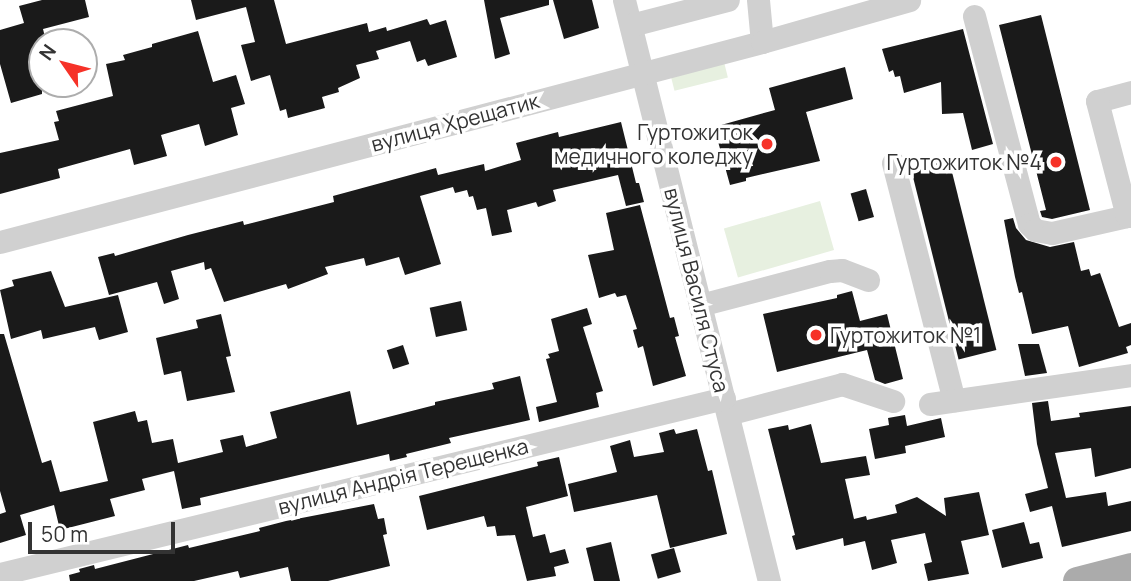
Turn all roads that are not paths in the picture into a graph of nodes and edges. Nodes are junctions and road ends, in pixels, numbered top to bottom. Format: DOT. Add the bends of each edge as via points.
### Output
graph roads {
  1 [pos="624,0"];
  2 [pos="728,0"];
  3 [pos="758,0"];
  4 [pos="909,0"];
  5 [pos="974,16"];
  6 [pos="631,25"];
  7 [pos="762,42"];
  8 [pos="642,72"];
  9 [pos="1131,92"];
  10 [pos="893,163"];
  11 [pos="1129,216"];
  12 [pos="0,242"];
  13 [pos="868,280"];
  14 [pos="700,305"];
  15 [pos="1131,375"];
  16 [pos="954,400"];
  17 [pos="893,401"];
  18 [pos="930,404"];
  19 [pos="726,406"];
  20 [pos="1131,568"];
  21 [pos="0,574"];
  22 [pos="769,581"];
  23 [pos="1077,581"];
  1 -- 6 [label="street, вулиця Василя Стуса"];
  2 -- 6 [label="street"];
  3 -- 7 [label="street"];
  4 -- 7 [label="street, вулиця Хрещатик"];
  5 -- 11 [label="street" via="1029,224 1052,233"];
  6 -- 8 [label="street, вулиця Василя Стуса"];
  7 -- 8 [label="street, вулиця Хрещатик"];
  8 -- 12 [label="street, вулиця Хрещатик"];
  8 -- 14 [label="street, вулиця Василя Стуса"];
  9 -- 11 [label="street" via="1097,101"];
  10 -- 16 [label="street"];
  13 -- 14 [label="street" via="842,270 830,271"];
  14 -- 19 [label="street, вулиця Василя Стуса"];
  15 -- 16 [label="street"];
  16 -- 18 [label="street"];
  17 -- 19 [label="street, вулиця Андрія Терещенка" via="842,384"];
  19 -- 21 [label="street, вулиця Андрія Терещенка"];
  19 -- 22 [label="street, вулиця Василя Стуса"];
  20 -- 23 [label="main road"];
}
